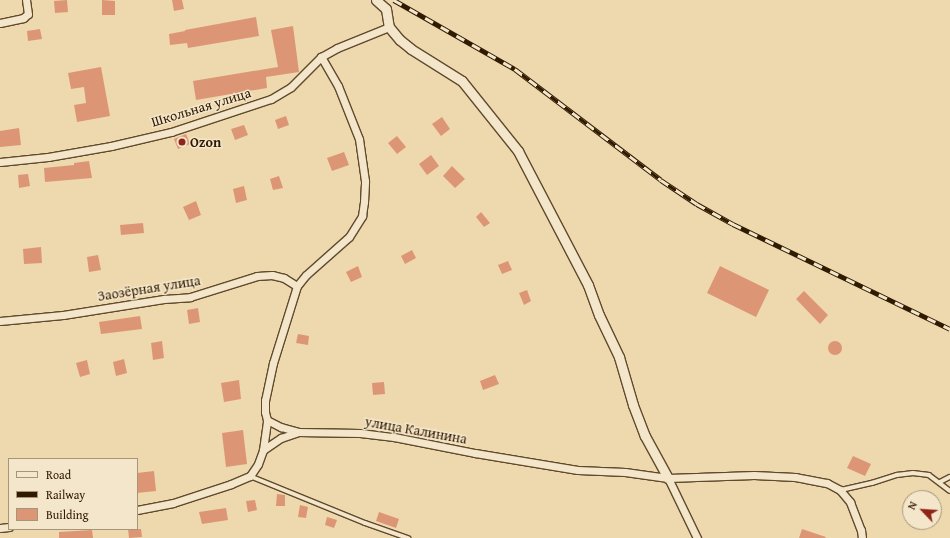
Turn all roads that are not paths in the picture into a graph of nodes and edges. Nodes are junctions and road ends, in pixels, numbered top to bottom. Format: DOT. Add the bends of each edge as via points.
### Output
graph roads {
  1 [pos="26,0"];
  2 [pos="376,0"];
  3 [pos="0,23"];
  4 [pos="389,27"];
  5 [pos="321,57"];
  6 [pos="0,162"];
  7 [pos="297,286"];
  8 [pos="0,321"];
  9 [pos="267,420"];
  10 [pos="298,432"];
  11 [pos="263,450"];
  12 [pos="250,476"];
  13 [pos="950,477"];
  14 [pos="668,478"];
  15 [pos="940,482"];
  16 [pos="840,490"];
  17 [pos="950,491"];
  18 [pos="138,510"];
  19 [pos="408,538"];
  20 [pos="697,538"];
  21 [pos="862,538"];
  1 -- 3 [label="street" via="28,14 23,18"];
  2 -- 4 [label="street" via="386,9"];
  4 -- 5 [label="street, Школьная улица"];
  4 -- 14 [label="street" via="411,50 462,81 518,151 588,285 619,357 645,436"];
  5 -- 6 [label="street, Школьная улица" via="291,87 271,99 171,132 111,146"];
  5 -- 7 [label="street" via="338,86 359,139 365,181 364,202 362,216 349,237"];
  7 -- 8 [label="street, Заозёрная улица" via="284,278 257,276 190,297 64,315"];
  7 -- 9 [label="street" via="273,363 265,400"];
  9 -- 10 [label="street"];
  9 -- 11 [label="street"];
  10 -- 11 [label="street, улица Калинина" via="281,438"];
  10 -- 14 [label="street, улица Калинина" via="360,433 394,437 571,469 625,472"];
  11 -- 12 [label="street"];
  12 -- 18 [label="street" via="173,502"];
  12 -- 19 [label="lane" via="364,523"];
  13 -- 15 [label="lane"];
  14 -- 16 [label="street, улица Калинина" via="754,474 795,477 826,483"];
  14 -- 20 [label="street"];
  15 -- 16 [label="lane" via="928,475 912,472"];
  15 -- 17 [label="lane"];
  16 -- 21 [label="street" via="850,502"];
}
